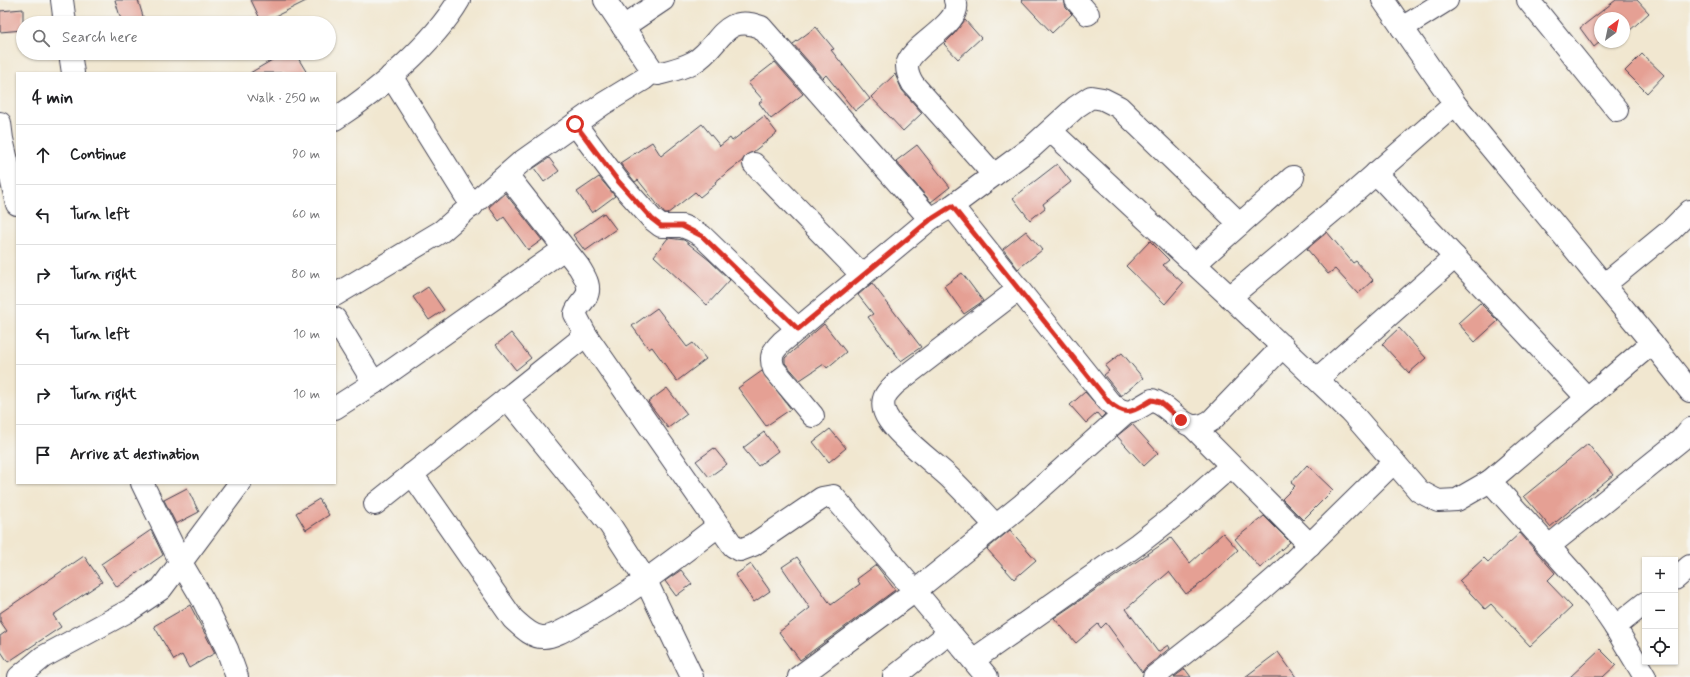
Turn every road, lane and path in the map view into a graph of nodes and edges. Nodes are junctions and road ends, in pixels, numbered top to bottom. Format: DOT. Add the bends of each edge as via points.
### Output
graph roads {
  1 [pos="62,0"];
  2 [pos="459,0"];
  3 [pos="605,0"];
  4 [pos="663,0"];
  5 [pos="956,0"];
  6 [pos="1383,0"];
  7 [pos="1447,0"];
  8 [pos="1528,0"];
  9 [pos="64,16"];
  10 [pos="623,27"];
  11 [pos="1402,28"];
  12 [pos="71,60"];
  13 [pos="653,71"];
  14 [pos="73,72"];
  15 [pos="392,76"];
  16 [pos="1455,104"];
  17 [pos="1617,110"];
  18 [pos="336,118"];
  19 [pos="0,123"];
  20 [pos="575,124"];
  21 [pos="1051,131"];
  22 [pos="754,164"];
  23 [pos="1376,173"];
  24 [pos="506,175"];
  25 [pos="994,175"];
  26 [pos="4,176"];
  27 [pos="1293,177"];
  28 [pos="16,202"];
  29 [pos="472,206"];
  30 [pos="952,206"];
  31 [pos="1690,211"];
  32 [pos="930,220"];
  33 [pos="1240,224"];
  34 [pos="564,249"];
  35 [pos="1455,257"];
  36 [pos="1195,264"];
  37 [pos="862,275"];
  38 [pos="1604,285"];
  39 [pos="1019,290"];
  40 [pos="336,294"];
  41 [pos="1230,296"];
  42 [pos="336,321"];
  43 [pos="798,329"];
  44 [pos="586,335"];
  45 [pos="1652,343"];
  46 [pos="1283,346"];
  47 [pos="1317,379"];
  48 [pos="374,383"];
  49 [pos="1690,392"];
  50 [pos="507,398"];
  51 [pos="1588,398"];
  52 [pos="336,407"];
  53 [pos="1126,412"];
  54 [pos="813,416"];
  55 [pos="1193,427"];
  56 [pos="1690,429"];
  57 [pos="1394,462"];
  58 [pos="1231,466"];
  59 [pos="412,474"];
  60 [pos="1490,481"];
  61 [pos="142,484"];
  62 [pos="239,484"];
  63 [pos="375,504"];
  64 [pos="995,525"];
  65 [pos="718,526"];
  66 [pos="1310,545"];
  67 [pos="1549,546"];
  68 [pos="180,561"];
  69 [pos="646,581"];
  70 [pos="915,590"];
  71 [pos="1642,605"];
  72 [pos="1615,627"];
  73 [pos="949,633"];
  74 [pos="983,673"];
  75 [pos="19,677"];
  76 [pos="237,677"];
  77 [pos="691,677"];
  78 [pos="799,677"];
  79 [pos="894,677"];
  80 [pos="1154,677"];
  81 [pos="1645,677"];
  1 -- 9 [label="street"];
  2 -- 15 [label="street" via="446,20"];
  3 -- 10 [label="street"];
  4 -- 10 [label="street"];
  5 -- 25 [label="street" via="954,14 948,22 911,57 907,66 909,76 913,84"];
  6 -- 11 [label="street"];
  7 -- 11 [label="street"];
  8 -- 17 [label="street"];
  10 -- 13 [label="street"];
  11 -- 16 [label="street"];
  12 -- 14 [label="street"];
  13 -- 20 [label="street"];
  13 -- 32 [label="street" via="658,74 694,62 736,24 749,22 761,28"];
  15 -- 18 [label="street"];
  15 -- 29 [label="street"];
  16 -- 23 [label="street"];
  16 -- 38 [label="street"];
  19 -- 26 [label="street"];
  20 -- 24 [label="street"];
  20 -- 43 [label="street" via="618,181 652,219 661,226 682,226 702,236"];
  21 -- 25 [label="street"];
  21 -- 33 [label="street" via="1076,107 1091,97 1103,99 1119,107"];
  21 -- 36 [label="street"];
  22 -- 37 [label="street"];
  23 -- 35 [label="street"];
  23 -- 41 [label="street"];
  24 -- 29 [label="street"];
  24 -- 34 [label="street"];
  25 -- 30 [label="street"];
  26 -- 28 [label="street"];
  27 -- 33 [label="street"];
  29 -- 40 [label="street" via="442,231"];
  30 -- 32 [label="street"];
  30 -- 39 [label="street"];
  31 -- 38 [label="street" via="1671,230"];
  32 -- 37 [label="street"];
  33 -- 36 [label="street"];
  34 -- 44 [label="street" via="588,282 589,290 575,314"];
  34 -- 48 [label="street"];
  35 -- 47 [label="street"];
  35 -- 51 [label="street"];
  36 -- 41 [label="street"];
  37 -- 43 [label="street"];
  38 -- 45 [label="street"];
  39 -- 53 [label="street" via="1109,402 1117,410"];
  39 -- 64 [label="street" via="895,384 885,395 883,402 889,420 899,432 949,477"];
  41 -- 46 [label="street"];
  42 -- 48 [label="street"];
  43 -- 54 [label="street" via="772,353 771,361 774,369"];
  44 -- 50 [label="street"];
  44 -- 65 [label="street"];
  45 -- 49 [label="street"];
  45 -- 51 [label="street"];
  46 -- 47 [label="street"];
  46 -- 55 [label="street" via="1212,420 1203,427"];
  47 -- 57 [label="street" via="1351,412"];
  48 -- 52 [label="street"];
  50 -- 59 [label="street"];
  50 -- 69 [label="street" via="605,519"];
  51 -- 60 [label="street"];
  53 -- 55 [label="street" via="1152,400 1160,402"];
  53 -- 64 [label="street" via="1056,476"];
  55 -- 58 [label="street"];
  56 -- 67 [label="street" via="1681,440"];
  57 -- 60 [label="street" via="1419,492 1438,501 1456,500"];
  57 -- 66 [label="street"];
  58 -- 66 [label="street"];
  58 -- 74 [label="street"];
  59 -- 63 [label="street"];
  59 -- 69 [label="street" via="513,618 534,635 543,637 566,629"];
  60 -- 67 [label="street"];
  61 -- 68 [label="street"];
  62 -- 68 [label="street"];
  64 -- 70 [label="street"];
  65 -- 69 [label="street"];
  65 -- 70 [label="street" via="733,546 740,550 753,545 822,498 833,496"];
  66 -- 80 [label="street" via="1239,610"];
  67 -- 72 [label="street" via="1596,599"];
  68 -- 75 [label="street" via="161,589 130,610 43,658"];
  68 -- 76 [label="street" via="203,600 227,649"];
  69 -- 77 [label="street"];
  70 -- 73 [label="street"];
  70 -- 78 [label="street"];
  71 -- 72 [label="street"];
  72 -- 81 [label="street"];
  73 -- 74 [label="street"];
  73 -- 79 [label="street"];
}
